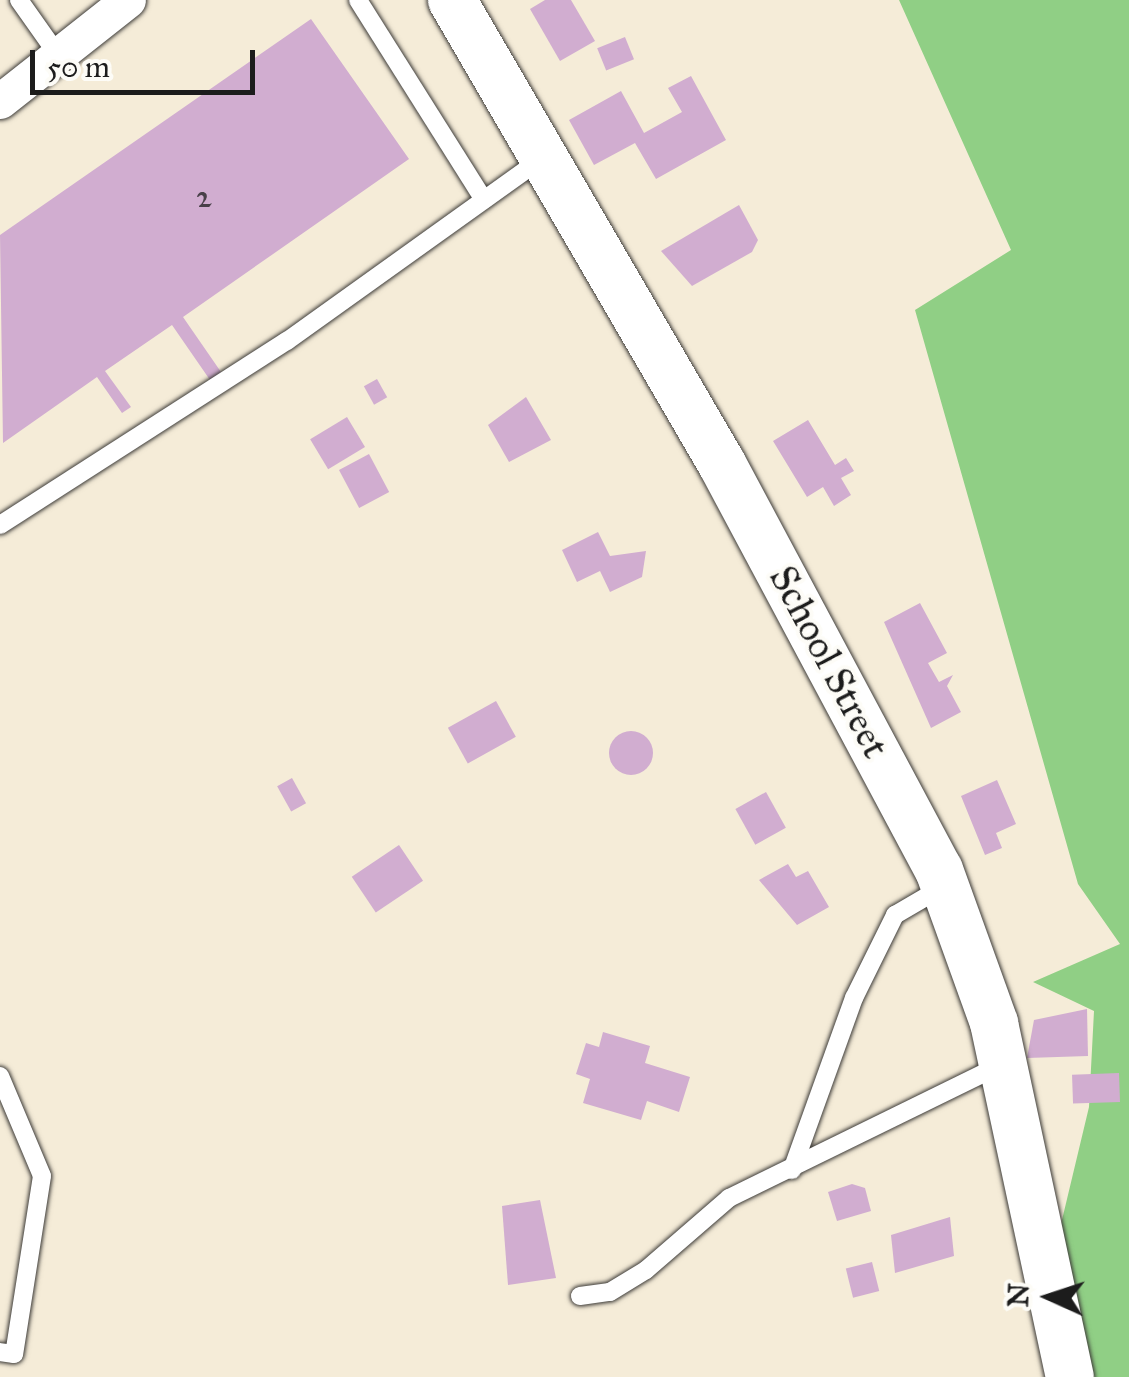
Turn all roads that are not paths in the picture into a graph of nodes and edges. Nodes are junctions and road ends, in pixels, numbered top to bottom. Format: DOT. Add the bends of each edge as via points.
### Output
graph roads {
  1 [pos="19,0"];
  2 [pos="128,0"];
  3 [pos="358,0"];
  4 [pos="452,0"];
  5 [pos="58,55"];
  6 [pos="0,101"];
  7 [pos="546,156"];
  8 [pos="484,200"];
  9 [pos="0,526"];
  10 [pos="945,885"];
  11 [pos="1004,1064"];
  12 [pos="0,1076"];
  13 [pos="792,1170"];
  14 [pos="580,1296"];
  15 [pos="0,1352"];
  16 [pos="1070,1377"];
  1 -- 5 [label="lane"];
  2 -- 5 [label="street"];
  3 -- 8 [label="lane"];
  4 -- 7 [label="street, School Street"];
  5 -- 6 [label="street"];
  7 -- 8 [label="lane"];
  7 -- 10 [label="street, School Street" via="801,606"];
  8 -- 9 [label="lane" via="287,341"];
  10 -- 11 [label="street, School Street"];
  10 -- 13 [label="lane" via="896,916 854,998"];
  11 -- 13 [label="lane"];
  11 -- 16 [label="street, School Street"];
  12 -- 15 [label="lane" via="42,1176 14,1354"];
  13 -- 14 [label="lane" via="729,1198 610,1292"];
}
